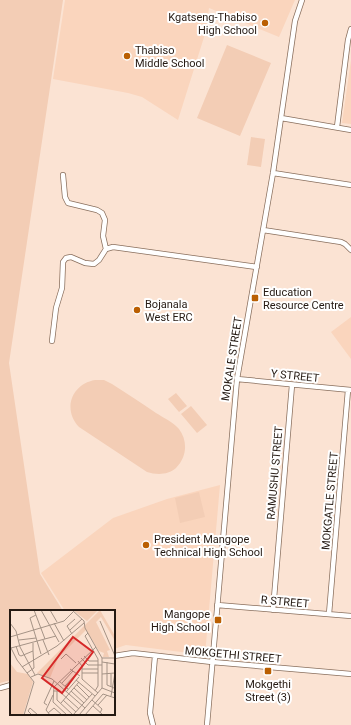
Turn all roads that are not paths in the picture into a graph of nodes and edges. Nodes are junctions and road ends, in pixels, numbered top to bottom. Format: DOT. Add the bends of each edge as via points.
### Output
graph roads {
  1 [pos="302,0"];
  2 [pos="351,29"];
  3 [pos="281,118"];
  4 [pos="337,127"];
  5 [pos="351,130"];
  6 [pos="273,173"];
  7 [pos="63,176"];
  8 [pos="351,185"];
  9 [pos="264,230"];
  10 [pos="106,248"];
  11 [pos="351,250"];
  12 [pos="257,267"];
  13 [pos="52,342"];
  14 [pos="237,379"];
  15 [pos="292,385"];
  16 [pos="349,390"];
  17 [pos="217,604"];
  18 [pos="273,610"];
  19 [pos="329,614"];
  20 [pos="351,616"];
  21 [pos="115,656"];
  22 [pos="155,656"];
  23 [pos="212,662"];
  24 [pos="351,674"];
  25 [pos="10,685"];
  26 [pos="0,688"];
  27 [pos="153,725"];
  28 [pos="206,725"];
  1 -- 3 [label="street, MOKALE STREET" via="295,21"];
  2 -- 4 [label="street"];
  3 -- 4 [label="street"];
  3 -- 6 [label="street, MOKALE STREET"];
  4 -- 5 [label="street"];
  6 -- 8 [label="street"];
  6 -- 9 [label="street, MOKALE STREET"];
  7 -- 10 [label="street" via="68,203 97,210 103,215"];
  9 -- 11 [label="street" via="340,242"];
  9 -- 12 [label="street, MOKALE STREET"];
  10 -- 12 [label="street"];
  10 -- 13 [label="street" via="94,264 71,257 63,262 62,288 56,308"];
  12 -- 14 [label="street, MOKALE STREET"];
  14 -- 15 [label="street, Y STREET"];
  14 -- 17 [label="street, MOKALE STREET"];
  15 -- 16 [label="street, Y STREET"];
  15 -- 18 [label="street, RAMUSHU STREET"];
  16 -- 19 [label="street, MOKGATLE STREET"];
  17 -- 18 [label="street, R STREET"];
  17 -- 23 [label="street, MOKALE STREET"];
  18 -- 19 [label="street, R STREET"];
  19 -- 20 [label="street, R STREET"];
  21 -- 22 [label="street, MOKGETHI STREET" via="133,653"];
  22 -- 23 [label="street, MOKGETHI STREET"];
  22 -- 27 [label="street" via="150,713"];
  23 -- 24 [label="street, MOKGETHI STREET"];
  23 -- 28 [label="street, MOKALE STREET"];
  25 -- 26 [label="street"];
}
